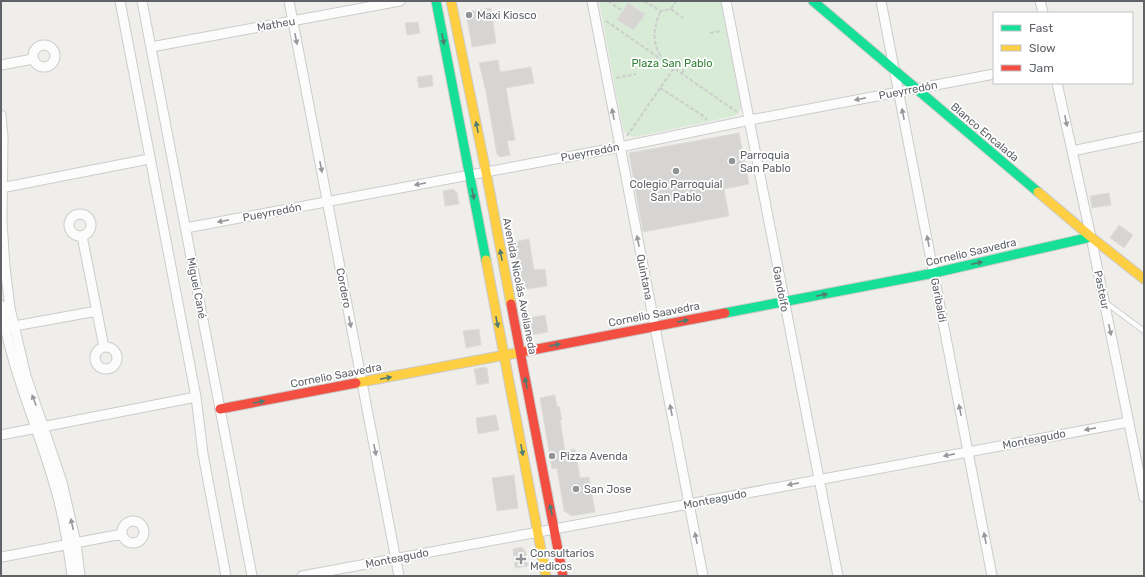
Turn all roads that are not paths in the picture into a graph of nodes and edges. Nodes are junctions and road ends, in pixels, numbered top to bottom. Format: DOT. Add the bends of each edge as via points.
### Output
graph roads {
  1 [pos="120,1"];
  2 [pos="142,1"];
  3 [pos="289,1"];
  4 [pos="400,1"];
  5 [pos="436,1"];
  6 [pos="451,1"];
  7 [pos="592,1"];
  8 [pos="726,1"];
  9 [pos="813,1"];
  10 [pos="881,1"];
  11 [pos="1040,1"];
  12 [pos="1043,12"];
  13 [pos="293,21"];
  14 [pos="151,47"];
  15 [pos="33,59"];
  16 [pos="1,65"];
  17 [pos="895,71"];
  18 [pos="993,74"];
  19 [pos="1057,84"];
  20 [pos="916,89"];
  21 [pos="899,92"];
  22 [pos="1,115"];
  23 [pos="750,120"];
  24 [pos="1144,136"];
  25 [pos="620,147"];
  26 [pos="1072,151"];
  27 [pos="149,159"];
  28 [pos="486,172"];
  29 [pos="469,175"];
  30 [pos="2,187"];
  31 [pos="327,202"];
  32 [pos="186,228"];
  33 [pos="82,236"];
  34 [pos="1091,237"];
  35 [pos="934,273"];
  36 [pos="1144,279"];
  37 [pos="1104,301"];
  38 [pos="784,302"];
  39 [pos="3,308"];
  40 [pos="97,311"];
  41 [pos="10,327"];
  42 [pos="654,327"];
  43 [pos="1144,331"];
  44 [pos="104,348"];
  45 [pos="520,352"];
  46 [pos="504,355"];
  47 [pos="362,382"];
  48 [pos="196,397"];
  49 [pos="220,409"];
  50 [pos="1129,422"];
  51 [pos="40,427"];
  52 [pos="1,435"];
  53 [pos="968,452"];
  54 [pos="820,479"];
  55 [pos="1144,497"];
  56 [pos="689,504"];
  57 [pos="554,529"];
  58 [pos="538,532"];
  59 [pos="122,534"];
  60 [pos="72,544"];
  61 [pos="395,558"];
  62 [pos="1,559"];
  63 [pos="72,576"];
  64 [pos="80,576"];
  65 [pos="226,576"];
  66 [pos="252,576"];
  67 [pos="302,576"];
  68 [pos="399,576"];
  69 [pos="546,576"];
  70 [pos="563,576"];
  71 [pos="703,576"];
  72 [pos="838,576"];
  73 [pos="992,576"];
  1 -- 27 [label="street"];
  2 -- 14 [label="street, Miguel Cané"];
  3 -- 13 [label="street, Cordero"];
  4 -- 13 [label="street, Matheu"];
  5 -- 29 [label="street, one-way"];
  28 -- 6 [label="street, Avenida Nicolás Avellaneda, one-way"];
  25 -- 7 [label="street, Quintana, one-way"];
  8 -- 23 [label="street, Gandolfo"];
  9 -- 17 [label="street, Blanco Encalada"];
  10 -- 17 [label="street, Garibaldi"];
  11 -- 12 [label="street"];
  13 -- 14 [label="street, Matheu"];
  13 -- 31 [label="street, Cordero, one-way"];
  14 -- 32 [label="street, Miguel Cané"];
  15 -- 16 [label="street"];
  17 -- 20 [label="street, Blanco Encalada"];
  17 -- 21 [label="street, Garibaldi"];
  18 -- 20 [label="street, Pueyrredón"];
  19 -- 26 [label="street, Pasteur, one-way"];
  20 -- 21 [label="street, Pueyrredón"];
  20 -- 34 [label="street, Blanco Encalada"];
  21 -- 23 [label="street, Pueyrredón, one-way"];
  35 -- 21 [label="street, Garibaldi, one-way"];
  22 -- 30 [label="street"];
  23 -- 25 [label="street, Pueyrredón"];
  23 -- 38 [label="street, Gandolfo"];
  24 -- 26 [label="street"];
  25 -- 28 [label="street, Pueyrredón"];
  42 -- 25 [label="street, Quintana, one-way"];
  26 -- 34 [label="street, Pasteur"];
  27 -- 30 [label="street"];
  27 -- 48 [label="street"];
  28 -- 29 [label="street, Pueyrredón"];
  45 -- 28 [label="street, Avenida Nicolás Avellaneda, one-way"];
  29 -- 31 [label="street, Pueyrredón, one-way"];
  29 -- 46 [label="street, one-way"];
  30 -- 39 [label="street"];
  31 -- 32 [label="street, Pueyrredón, one-way"];
  31 -- 47 [label="street, Cordero, one-way"];
  32 -- 49 [label="street, Miguel Cané"];
  33 -- 40 [label="street"];
  35 -- 34 [label="street, Cornelio Saavedra, one-way"];
  34 -- 36 [label="street, Blanco Encalada"];
  34 -- 37 [label="street, Pasteur"];
  38 -- 35 [label="street, Cornelio Saavedra, one-way"];
  53 -- 35 [label="street, Garibaldi, one-way"];
  37 -- 43 [label="lane"];
  37 -- 50 [label="street, Pasteur, one-way"];
  42 -- 38 [label="street, Cornelio Saavedra, one-way"];
  38 -- 54 [label="street, Gandolfo"];
  39 -- 41 [label="street"];
  40 -- 41 [label="street"];
  40 -- 44 [label="street"];
  41 -- 51 [label="street"];
  45 -- 42 [label="street, Cornelio Saavedra, one-way"];
  56 -- 42 [label="street, Quintana, one-way"];
  45 -- 46 [label="street, Cornelio Saavedra"];
  57 -- 45 [label="street, Avenida Nicolás Avellaneda, one-way"];
  47 -- 46 [label="street, Cornelio Saavedra, one-way"];
  46 -- 58 [label="street, one-way"];
  49 -- 47 [label="street, Cornelio Saavedra, one-way"];
  47 -- 61 [label="street, Cordero, one-way"];
  48 -- 51 [label="street"];
  48 -- 65 [label="street" via="203,454"];
  49 -- 66 [label="street, Miguel Cané"];
  50 -- 53 [label="street, Monteagudo, one-way"];
  50 -- 55 [label="street, Pasteur"];
  51 -- 52 [label="street"];
  51 -- 60 [label="street" via="62,482"];
  53 -- 54 [label="street, Monteagudo, one-way"];
  73 -- 53 [label="street, Garibaldi, one-way"];
  54 -- 56 [label="street, Monteagudo, one-way"];
  54 -- 72 [label="street, Gandolfo"];
  56 -- 57 [label="street, Monteagudo"];
  71 -- 56 [label="street, Quintana, one-way"];
  57 -- 58 [label="street, Monteagudo"];
  57 -- 70 [label="street, Avenida Nicolás Avellaneda"];
  58 -- 61 [label="street, Monteagudo"];
  58 -- 69 [label="street"];
  59 -- 60 [label="street"];
  60 -- 62 [label="street"];
  60 -- 63 [label="street"];
  60 -- 64 [label="street"];
  61 -- 67 [label="street, Monteagudo"];
  61 -- 68 [label="street, Cordero"];
}
